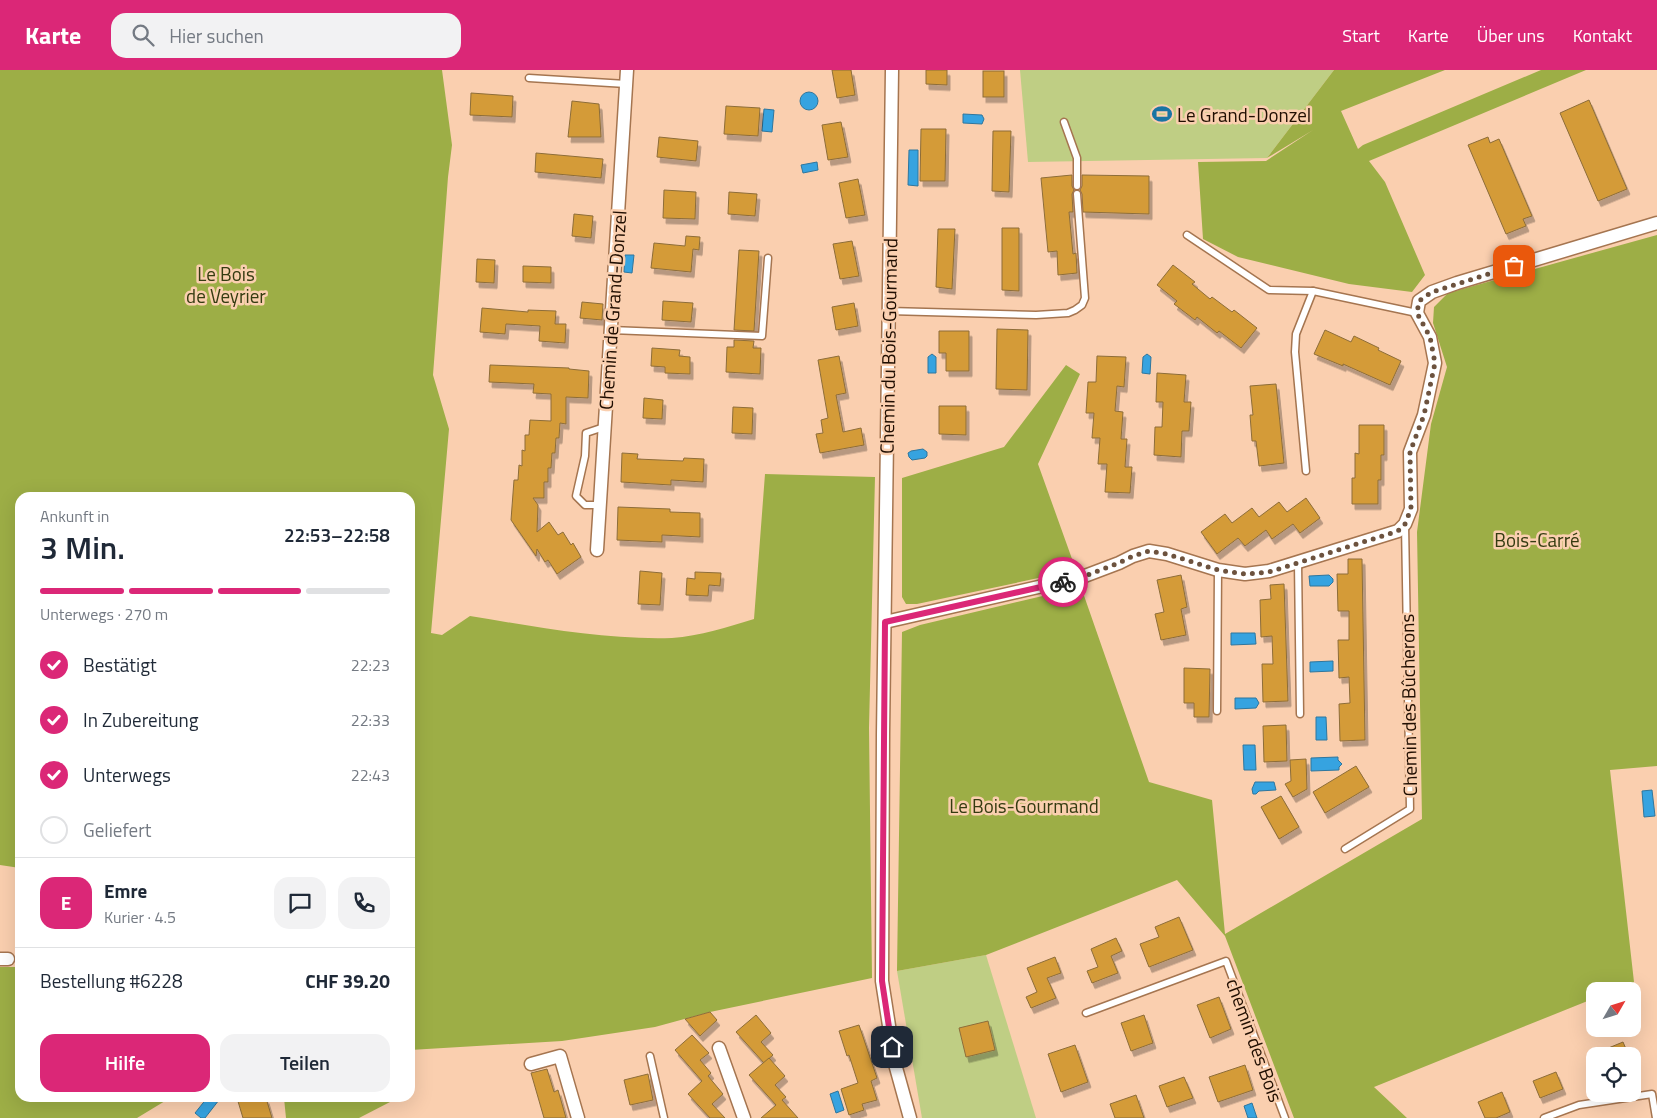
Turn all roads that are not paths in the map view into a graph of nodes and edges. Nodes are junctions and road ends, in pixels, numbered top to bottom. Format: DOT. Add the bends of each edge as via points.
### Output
graph roads {
  1 [pos="627,70"];
  2 [pos="892,70"];
  3 [pos="529,78"];
  4 [pos="626,84"];
  5 [pos="1064,122"];
  6 [pos="1077,186"];
  7 [pos="1077,194"];
  8 [pos="1657,223"];
  9 [pos="1187,235"];
  10 [pos="768,258"];
  11 [pos="1314,291"];
  12 [pos="888,311"];
  13 [pos="1417,313"];
  14 [pos="611,330"];
  15 [pos="604,427"];
  16 [pos="1306,471"];
  17 [pos="600,505"];
  18 [pos="1405,524"];
  19 [pos="597,550"];
  20 [pos="1298,563"];
  21 [pos="1218,570"];
  22 [pos="885,622"];
  23 [pos="1217,711"];
  24 [pos="1300,714"];
  25 [pos="1344,849"];
  26 [pos="1086,1013"];
  27 [pos="719,1048"];
  28 [pos="650,1056"];
  29 [pos="531,1064"];
  30 [pos="578,1118"];
  31 [pos="664,1118"];
  32 [pos="744,1118"];
  33 [pos="910,1118"];
  34 [pos="1284,1118"];
  35 [pos="1544,1118"];
  36 [pos="1656,1118"];
  1 -- 4 [label="street, Chemin de Grand-Donzel"];
  2 -- 12 [label="street, Chemin du Bois-Gourmand"];
  3 -- 4 [label="lane"];
  4 -- 14 [label="street, Chemin de Grand-Donzel"];
  5 -- 6 [label="lane" via="1077,158"];
  7 -- 12 [label="lane" via="1085,298 1076,310 1036,315"];
  8 -- 13 [label="street" via="1432,292 1419,301"];
  9 -- 11 [label="lane" via="1269,290"];
  10 -- 14 [label="lane" via="762,336"];
  11 -- 13 [label="lane"];
  11 -- 16 [label="lane" via="1296,334 1295,352"];
  12 -- 22 [label="street, Chemin du Bois-Gourmand"];
  13 -- 18 [label="street, Chemin des Bûcherons" via="1430,337 1435,363 1424,415 1410,452 1411,509"];
  14 -- 15 [label="street, Chemin de Grand-Donzel"];
  15 -- 17 [label="street, Chemin de Grand-Donzel"];
  15 -- 17 [label="lane" via="586,433 585,456 576,496 585,505"];
  17 -- 19 [label="street, Chemin de Grand-Donzel"];
  18 -- 20 [label="street" via="1388,535"];
  18 -- 25 [label="lane, Chemin des Bûcherons" via="1410,809"];
  20 -- 21 [label="street" via="1269,572 1245,574"];
  20 -- 24 [label="lane"];
  21 -- 22 [label="street" via="1149,551 1082,577"];
  21 -- 23 [label="lane"];
  22 -- 33 [label="street, Chemin du Bois-Gourmand" via="882,981 895,1064"];
  26 -- 34 [label="lane, chemin des Bois" via="1226,961"];
  27 -- 32 [label="street"];
  28 -- 31 [label="lane"];
  29 -- 30 [label="street" via="560,1056"];
  35 -- 36 [label="lane" via="1578,1105 1652,1094"];
}
